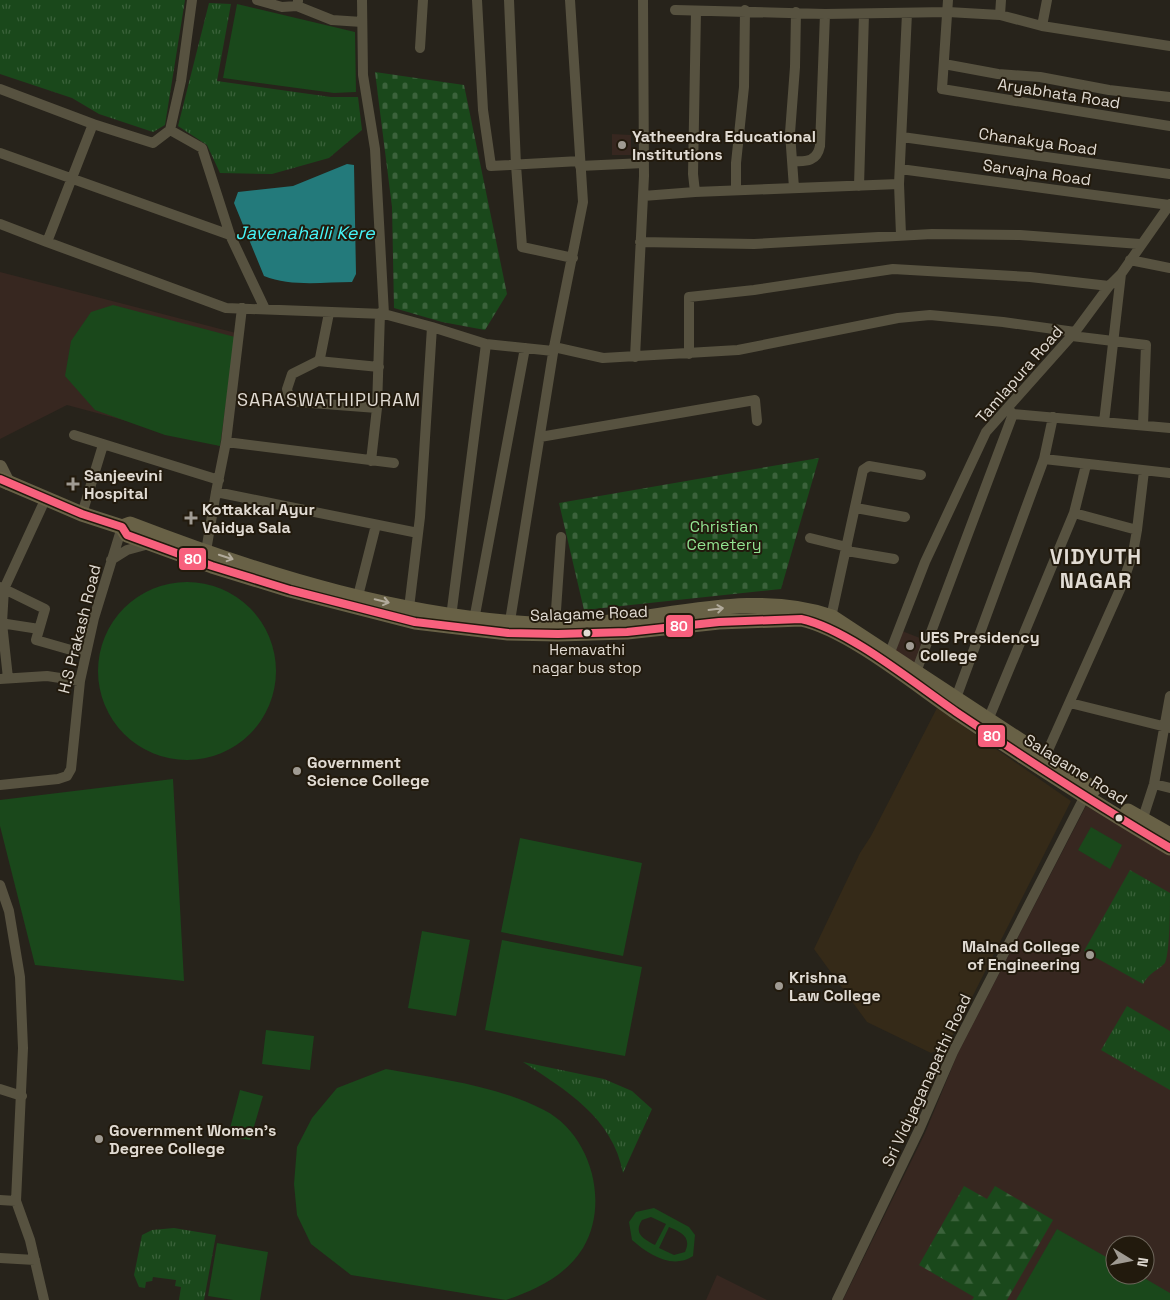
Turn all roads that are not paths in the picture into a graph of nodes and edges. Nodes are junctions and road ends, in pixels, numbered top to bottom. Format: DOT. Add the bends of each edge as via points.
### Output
graph roads {
  1 [pos="192,0"];
  2 [pos="257,0"];
  3 [pos="362,0"];
  4 [pos="423,0"];
  5 [pos="477,0"];
  6 [pos="510,0"];
  7 [pos="570,0"];
  8 [pos="643,0"];
  9 [pos="948,0"];
  10 [pos="1001,0"];
  11 [pos="1047,0"];
  12 [pos="298,3"];
  13 [pos="675,10"];
  14 [pos="745,10"];
  15 [pos="696,11"];
  16 [pos="796,12"];
  17 [pos="948,12"];
  18 [pos="907,13"];
  19 [pos="825,14"];
  20 [pos="864,14"];
  21 [pos="1000,15"];
  22 [pos="362,22"];
  23 [pos="1042,26"];
  24 [pos="1170,46"];
  25 [pos="420,48"];
  26 [pos="944,64"];
  27 [pos="0,89"];
  28 [pos="1170,97"];
  29 [pos="93,124"];
  30 [pos="1170,126"];
  31 [pos="170,130"];
  32 [pos="902,137"];
  33 [pos="0,153"];
  34 [pos="793,161"];
  35 [pos="580,163"];
  36 [pos="644,163"];
  37 [pos="516,165"];
  38 [pos="900,169"];
  39 [pos="1170,174"];
  40 [pos="71,179"];
  41 [pos="899,184"];
  42 [pos="859,186"];
  43 [pos="794,188"];
  44 [pos="736,190"];
  45 [pos="695,192"];
  46 [pos="643,196"];
  47 [pos="1170,205"];
  48 [pos="0,224"];
  49 [pos="230,235"];
  50 [pos="901,235"];
  51 [pos="47,242"];
  52 [pos="640,242"];
  53 [pos="1140,244"];
  54 [pos="573,258"];
  55 [pos="1130,260"];
  56 [pos="1170,268"];
  57 [pos="1121,274"];
  58 [pos="1109,286"];
  59 [pos="242,308"];
  60 [pos="265,309"];
  61 [pos="329,313"];
  62 [pos="382,314"];
  63 [pos="432,326"];
  64 [pos="1074,334"];
  65 [pos="1114,340"];
  66 [pos="486,344"];
  67 [pos="526,348"];
  68 [pos="554,349"];
  69 [pos="689,354"];
  70 [pos="635,357"];
  71 [pos="318,361"];
  72 [pos="379,367"];
  73 [pos="377,408"];
  74 [pos="1010,412"];
  75 [pos="1053,417"];
  76 [pos="757,421"];
  77 [pos="1104,422"];
  78 [pos="1143,425"];
  79 [pos="1170,428"];
  80 [pos="74,435"];
  81 [pos="540,437"];
  82 [pos="226,442"];
  83 [pos="103,445"];
  84 [pos="1044,459"];
  85 [pos="371,461"];
  86 [pos="394,464"];
  87 [pos="1086,465"];
  88 [pos="0,467"];
  89 [pos="1144,471"];
  90 [pos="1170,473"];
  91 [pos="921,475"];
  92 [pos="218,480"];
  93 [pos="4,481"];
  94 [pos="216,492"];
  95 [pos="45,500"];
  96 [pos="856,508"];
  97 [pos="1074,513"];
  98 [pos="82,514"];
  99 [pos="905,517"];
  100 [pos="376,525"];
  101 [pos="122,527"];
  102 [pos="1137,530"];
  103 [pos="418,533"];
  104 [pos="561,537"];
  105 [pos="810,538"];
  106 [pos="150,544"];
  107 [pos="847,549"];
  108 [pos="205,557"];
  109 [pos="112,560"];
  110 [pos="894,560"];
  111 [pos="2,588"];
  112 [pos="358,596"];
  113 [pos="409,608"];
  114 [pos="452,616"];
  115 [pos="474,620"];
  116 [pos="510,621"];
  117 [pos="1,623"];
  118 [pos="830,623"];
  119 [pos="555,625"];
  120 [pos="39,629"];
  121 [pos="86,654"];
  122 [pos="888,659"];
  123 [pos="916,672"];
  124 [pos="4,678"];
  125 [pos="80,681"];
  126 [pos="1170,696"];
  127 [pos="956,698"];
  128 [pos="1070,703"];
  129 [pos="988,720"];
  130 [pos="1168,727"];
  131 [pos="1045,758"];
  132 [pos="1154,784"];
  133 [pos="0,785"];
  134 [pos="1170,788"];
  135 [pos="1088,790"];
  136 [pos="1140,824"];
  137 [pos="1170,835"];
  138 [pos="1170,848"];
  139 [pos="0,885"];
  140 [pos="4,912"];
  141 [pos="0,1090"];
  142 [pos="22,1096"];
  143 [pos="0,1200"];
  144 [pos="16,1201"];
  145 [pos="0,1258"];
  146 [pos="35,1260"];
  147 [pos="44,1300"];
  148 [pos="837,1300"];
  1 -- 31 [label="street" via="181,81"];
  2 -- 12 [label="street" via="282,7"];
  3 -- 22 [label="street"];
  4 -- 25 [label="street"];
  5 -- 37 [label="street" via="483,110 491,166"];
  6 -- 37 [label="street"];
  7 -- 35 [label="street"];
  8 -- 36 [label="street"];
  9 -- 17 [label="street"];
  10 -- 21 [label="street"];
  11 -- 23 [label="street"];
  12 -- 22 [label="street" via="332,20"];
  13 -- 15 [label="street"];
  14 -- 15 [label="street"];
  14 -- 16 [label="street"];
  14 -- 44 [label="street" via="744,86"];
  15 -- 45 [label="street"];
  16 -- 19 [label="street"];
  16 -- 34 [label="street" via="790,133"];
  17 -- 18 [label="street"];
  17 -- 21 [label="street"];
  17 -- 26 [label="street"];
  18 -- 20 [label="street"];
  18 -- 32 [label="street"];
  19 -- 20 [label="street"];
  19 -- 34 [label="street" via="820,146 814,158"];
  20 -- 42 [label="street"];
  21 -- 23 [label="street"];
  22 -- 62 [label="street" via="362,75 375,149"];
  23 -- 24 [label="street"];
  26 -- 28 [label="street"];
  26 -- 30 [label="street, Aryabhata Road" via="942,89"];
  27 -- 29 [label="street"];
  29 -- 31 [label="street" via="153,142"];
  29 -- 40 [label="street"];
  31 -- 49 [label="street" via="202,148"];
  32 -- 38 [label="street"];
  32 -- 39 [label="street, Chanakya Road"];
  33 -- 40 [label="street"];
  34 -- 43 [label="street"];
  35 -- 36 [label="street"];
  35 -- 37 [label="street"];
  35 -- 54 [label="street" via="583,202"];
  36 -- 46 [label="street"];
  37 -- 54 [label="street" via="522,247"];
  38 -- 41 [label="street"];
  38 -- 47 [label="street, Sarvajna Road"];
  40 -- 49 [label="street"];
  40 -- 51 [label="street"];
  41 -- 42 [label="street"];
  41 -- 50 [label="street"];
  42 -- 43 [label="street"];
  43 -- 44 [label="street"];
  44 -- 45 [label="street"];
  45 -- 46 [label="street"];
  46 -- 52 [label="street"];
  47 -- 53 [label="street, Tamlapura Road"];
  48 -- 51 [label="street"];
  49 -- 60 [label="street"];
  50 -- 52 [label="street" via="754,244"];
  50 -- 53 [label="street" via="1020,235"];
  51 -- 59 [label="street" via="226,308"];
  52 -- 70 [label="street"];
  53 -- 55 [label="street, Tamlapura Road"];
  54 -- 68 [label="street"];
  55 -- 56 [label="street"];
  55 -- 57 [label="street, Tamlapura Road"];
  57 -- 58 [label="street, Tamlapura Road"];
  57 -- 65 [label="street"];
  58 -- 64 [label="street, Tamlapura Road"];
  58 -- 69 [label="street" via="1030,276 893,270 689,297"];
  59 -- 60 [label="street"];
  59 -- 82 [label="street"];
  60 -- 61 [label="street"];
  61 -- 62 [label="street"];
  61 -- 71 [label="street"];
  62 -- 63 [label="street"];
  62 -- 72 [label="street"];
  63 -- 66 [label="street"];
  63 -- 103 [label="street"];
  64 -- 65 [label="street"];
  64 -- 69 [label="street" via="1003,322 930,315 898,318 738,350"];
  64 -- 74 [label="street, Tamlapura Road" via="1020,392"];
  65 -- 77 [label="street"];
  65 -- 78 [label="street" via="1146,345"];
  66 -- 67 [label="street"];
  66 -- 114 [label="street"];
  67 -- 68 [label="street"];
  67 -- 115 [label="street"];
  68 -- 70 [label="street" via="603,358"];
  68 -- 81 [label="street"];
  69 -- 70 [label="street"];
  71 -- 72 [label="street"];
  71 -- 73 [label="street" via="292,374 287,389 293,401"];
  72 -- 73 [label="street"];
  73 -- 85 [label="street"];
  74 -- 75 [label="street"];
  74 -- 122 [label="street, Tamlapura Road" via="986,432 924,562"];
  74 -- 123 [label="street"];
  75 -- 77 [label="street"];
  75 -- 84 [label="street"];
  76 -- 81 [label="street" via="755,400"];
  77 -- 78 [label="street"];
  78 -- 79 [label="street"];
  80 -- 83 [label="street"];
  81 -- 116 [label="street"];
  82 -- 85 [label="street"];
  82 -- 92 [label="street"];
  83 -- 92 [label="street"];
  83 -- 98 [label="street"];
  84 -- 87 [label="street"];
  84 -- 127 [label="street"];
  85 -- 86 [label="street"];
  87 -- 89 [label="street"];
  87 -- 97 [label="street"];
  88 -- 93 [label="street"];
  89 -- 90 [label="street"];
  89 -- 102 [label="street"];
  91 -- 96 [label="street" via="866,466"];
  92 -- 94 [label="street"];
  93 -- 95 [label="main road, Salagame Road"];
  94 -- 100 [label="street"];
  94 -- 108 [label="street"];
  95 -- 98 [label="main road, Salagame Road"];
  95 -- 111 [label="street"];
  96 -- 99 [label="street"];
  96 -- 107 [label="street"];
  97 -- 102 [label="street"];
  97 -- 129 [label="street"];
  98 -- 101 [label="main road, Salagame Road"];
  100 -- 103 [label="street"];
  100 -- 112 [label="street"];
  101 -- 106 [label="main road, Salagame Road" via="127,535"];
  101 -- 108 [label="main road" via="130,524 187,546"];
  101 -- 109 [label="street, H.S Prakash Road"];
  102 -- 128 [label="street" via="1122,585"];
  103 -- 113 [label="street"];
  104 -- 119 [label="street"];
  105 -- 107 [label="street"];
  106 -- 108 [label="main road, Salagame Road"];
  106 -- 109 [label="street" via="127,550"];
  107 -- 110 [label="street"];
  107 -- 118 [label="street"];
  108 -- 112 [label="main road, one-way"];
  108 -- 118 [label="main road, Salagame Road" via="290,590 403,620 460,628 558,634 627,632 719,622 801,619"];
  109 -- 121 [label="street, H.S Prakash Road"];
  111 -- 117 [label="street"];
  111 -- 120 [label="street" via="45,609"];
  112 -- 113 [label="main road, one-way"];
  113 -- 114 [label="main road"];
  114 -- 115 [label="main road"];
  115 -- 116 [label="main road"];
  116 -- 119 [label="main road"];
  117 -- 120 [label="street"];
  117 -- 124 [label="street"];
  119 -- 118 [label="main road, one-way" via="630,621 732,607 779,606 813,610"];
  118 -- 122 [label="main road"];
  120 -- 121 [label="street" via="36,640"];
  121 -- 125 [label="street, H.S Prakash Road"];
  122 -- 123 [label="main road"];
  122 -- 135 [label="main road, Salagame Road" via="1045,772"];
  123 -- 127 [label="main road"];
  124 -- 125 [label="street" via="47,676"];
  125 -- 133 [label="street, H.S Prakash Road" via="72,769 67,776"];
  126 -- 130 [label="street"];
  127 -- 129 [label="main road"];
  128 -- 130 [label="street"];
  128 -- 131 [label="street"];
  129 -- 131 [label="main road"];
  130 -- 132 [label="street"];
  131 -- 135 [label="main road"];
  132 -- 134 [label="street"];
  132 -- 136 [label="street"];
  135 -- 136 [label="main road"];
  135 -- 148 [label="street, Sri Vidyaganapathi Road" via="953,1052"];
  136 -- 137 [label="main road"];
  136 -- 138 [label="main road"];
  139 -- 140 [label="street"];
  140 -- 142 [label="street" via="19,967"];
  141 -- 142 [label="street"];
  142 -- 144 [label="street"];
  143 -- 144 [label="street"];
  144 -- 146 [label="street"];
  145 -- 146 [label="street"];
  146 -- 147 [label="street"];
}
